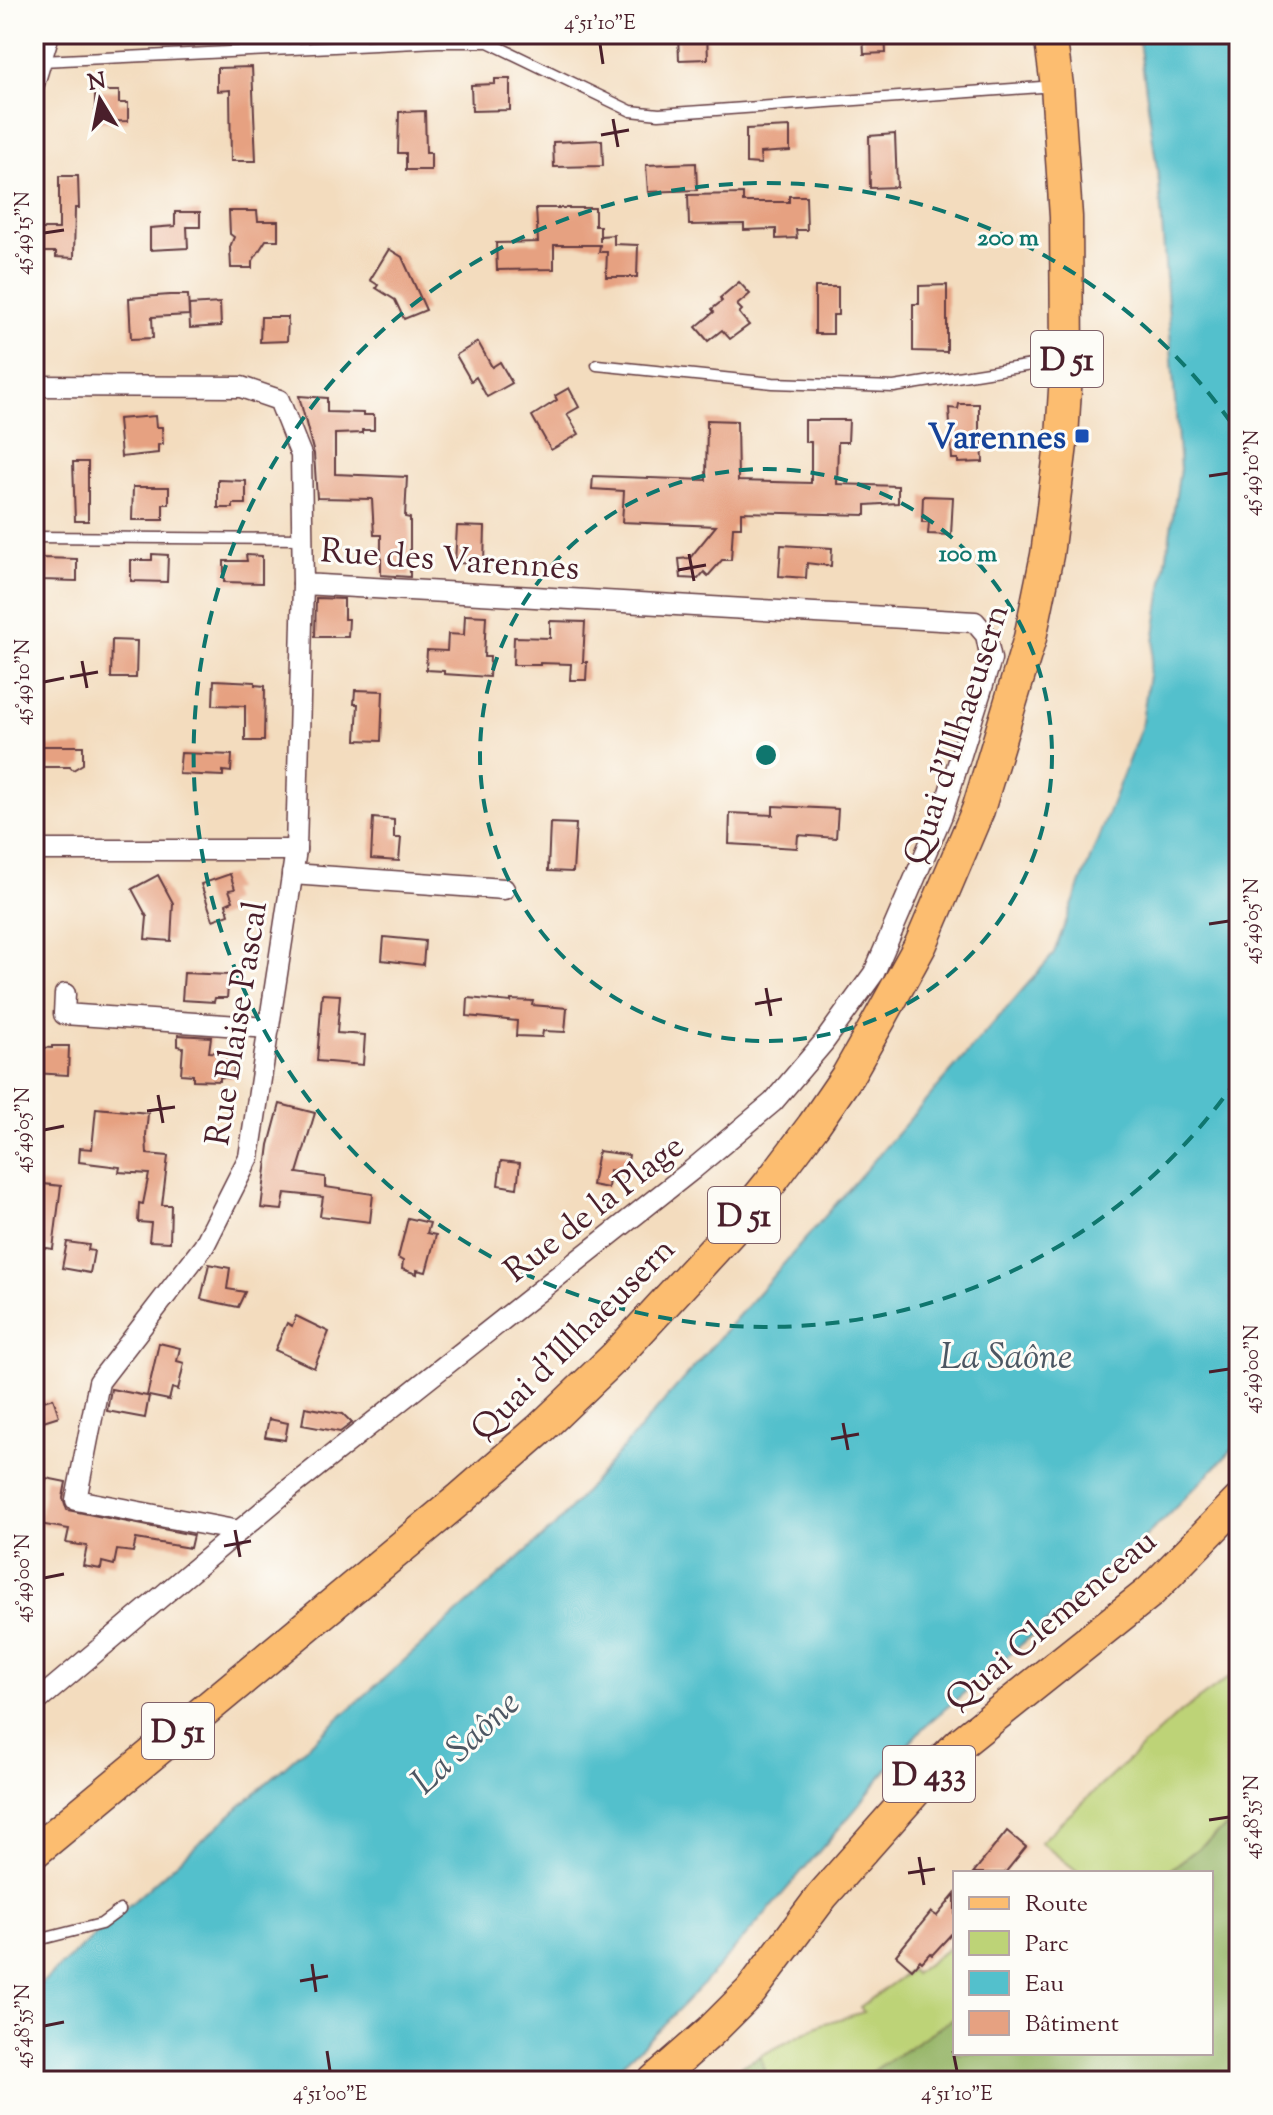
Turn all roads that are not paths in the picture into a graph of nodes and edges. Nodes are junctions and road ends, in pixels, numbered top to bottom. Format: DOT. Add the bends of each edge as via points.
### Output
graph roads {
  1 [pos="49,34"];
  2 [pos="1050,34"];
  3 [pos="42,61"];
  4 [pos="34,84"];
  5 [pos="1063,86"];
  6 [pos="1073,358"];
  7 [pos="597,365"];
  8 [pos="34,386"];
  9 [pos="34,537"];
  10 [pos="302,539"];
  11 [pos="303,584"];
  12 [pos="975,622"];
  13 [pos="34,850"];
  14 [pos="296,850"];
  15 [pos="292,874"];
  16 [pos="504,889"];
  17 [pos="65,994"];
  18 [pos="269,1028"];
  19 [pos="1239,1501"];
  20 [pos="239,1531"];
  21 [pos="34,1704"];
  22 [pos="34,1852"];
  23 [pos="120,1910"];
  24 [pos="34,1941"];
  25 [pos="654,2081"];
  1 -- 3 [label="street"];
  2 -- 5 [label="main road, Quai d'Illhaeusern / D 51"];
  3 -- 4 [label="street"];
  3 -- 5 [label="lane" via="488,42 631,111 659,114"];
  5 -- 6 [label="main road, Quai d'Illhaeusern / D 51"];
  6 -- 7 [label="lane" via="894,387 773,383"];
  6 -- 22 [label="main road, Quai d'Illhaeusern / D 51" via="1033,624 978,810 921,944 848,1075 813,1126 702,1264 539,1430"];
  8 -- 10 [label="street, Rue des Varennes" via="241,387 279,400 301,455"];
  9 -- 10 [label="lane"];
  10 -- 11 [label="street, Rue des Varennes"];
  11 -- 12 [label="street, Rue des Varennes"];
  11 -- 14 [label="street, Rue Blaise Pascal"];
  12 -- 20 [label="street, Rue de la Plage" via="986,635 991,659 942,815 874,973 824,1042 773,1102 692,1170"];
  13 -- 14 [label="street"];
  14 -- 15 [label="street, Rue Blaise Pascal"];
  15 -- 16 [label="street"];
  15 -- 18 [label="street, Rue Blaise Pascal"];
  17 -- 18 [label="street" via="64,1014"];
  18 -- 20 [label="street, Rue Blaise Pascal" via="249,1157 204,1246 99,1382 76,1500"];
  19 -- 25 [label="main road, Quai Clemenceau / D 433" via="1150,1592 940,1763 822,1896 751,1991"];
  20 -- 21 [label="street, Rue de la Plage"];
  23 -- 24 [label="lane" via="101,1924"];
}
